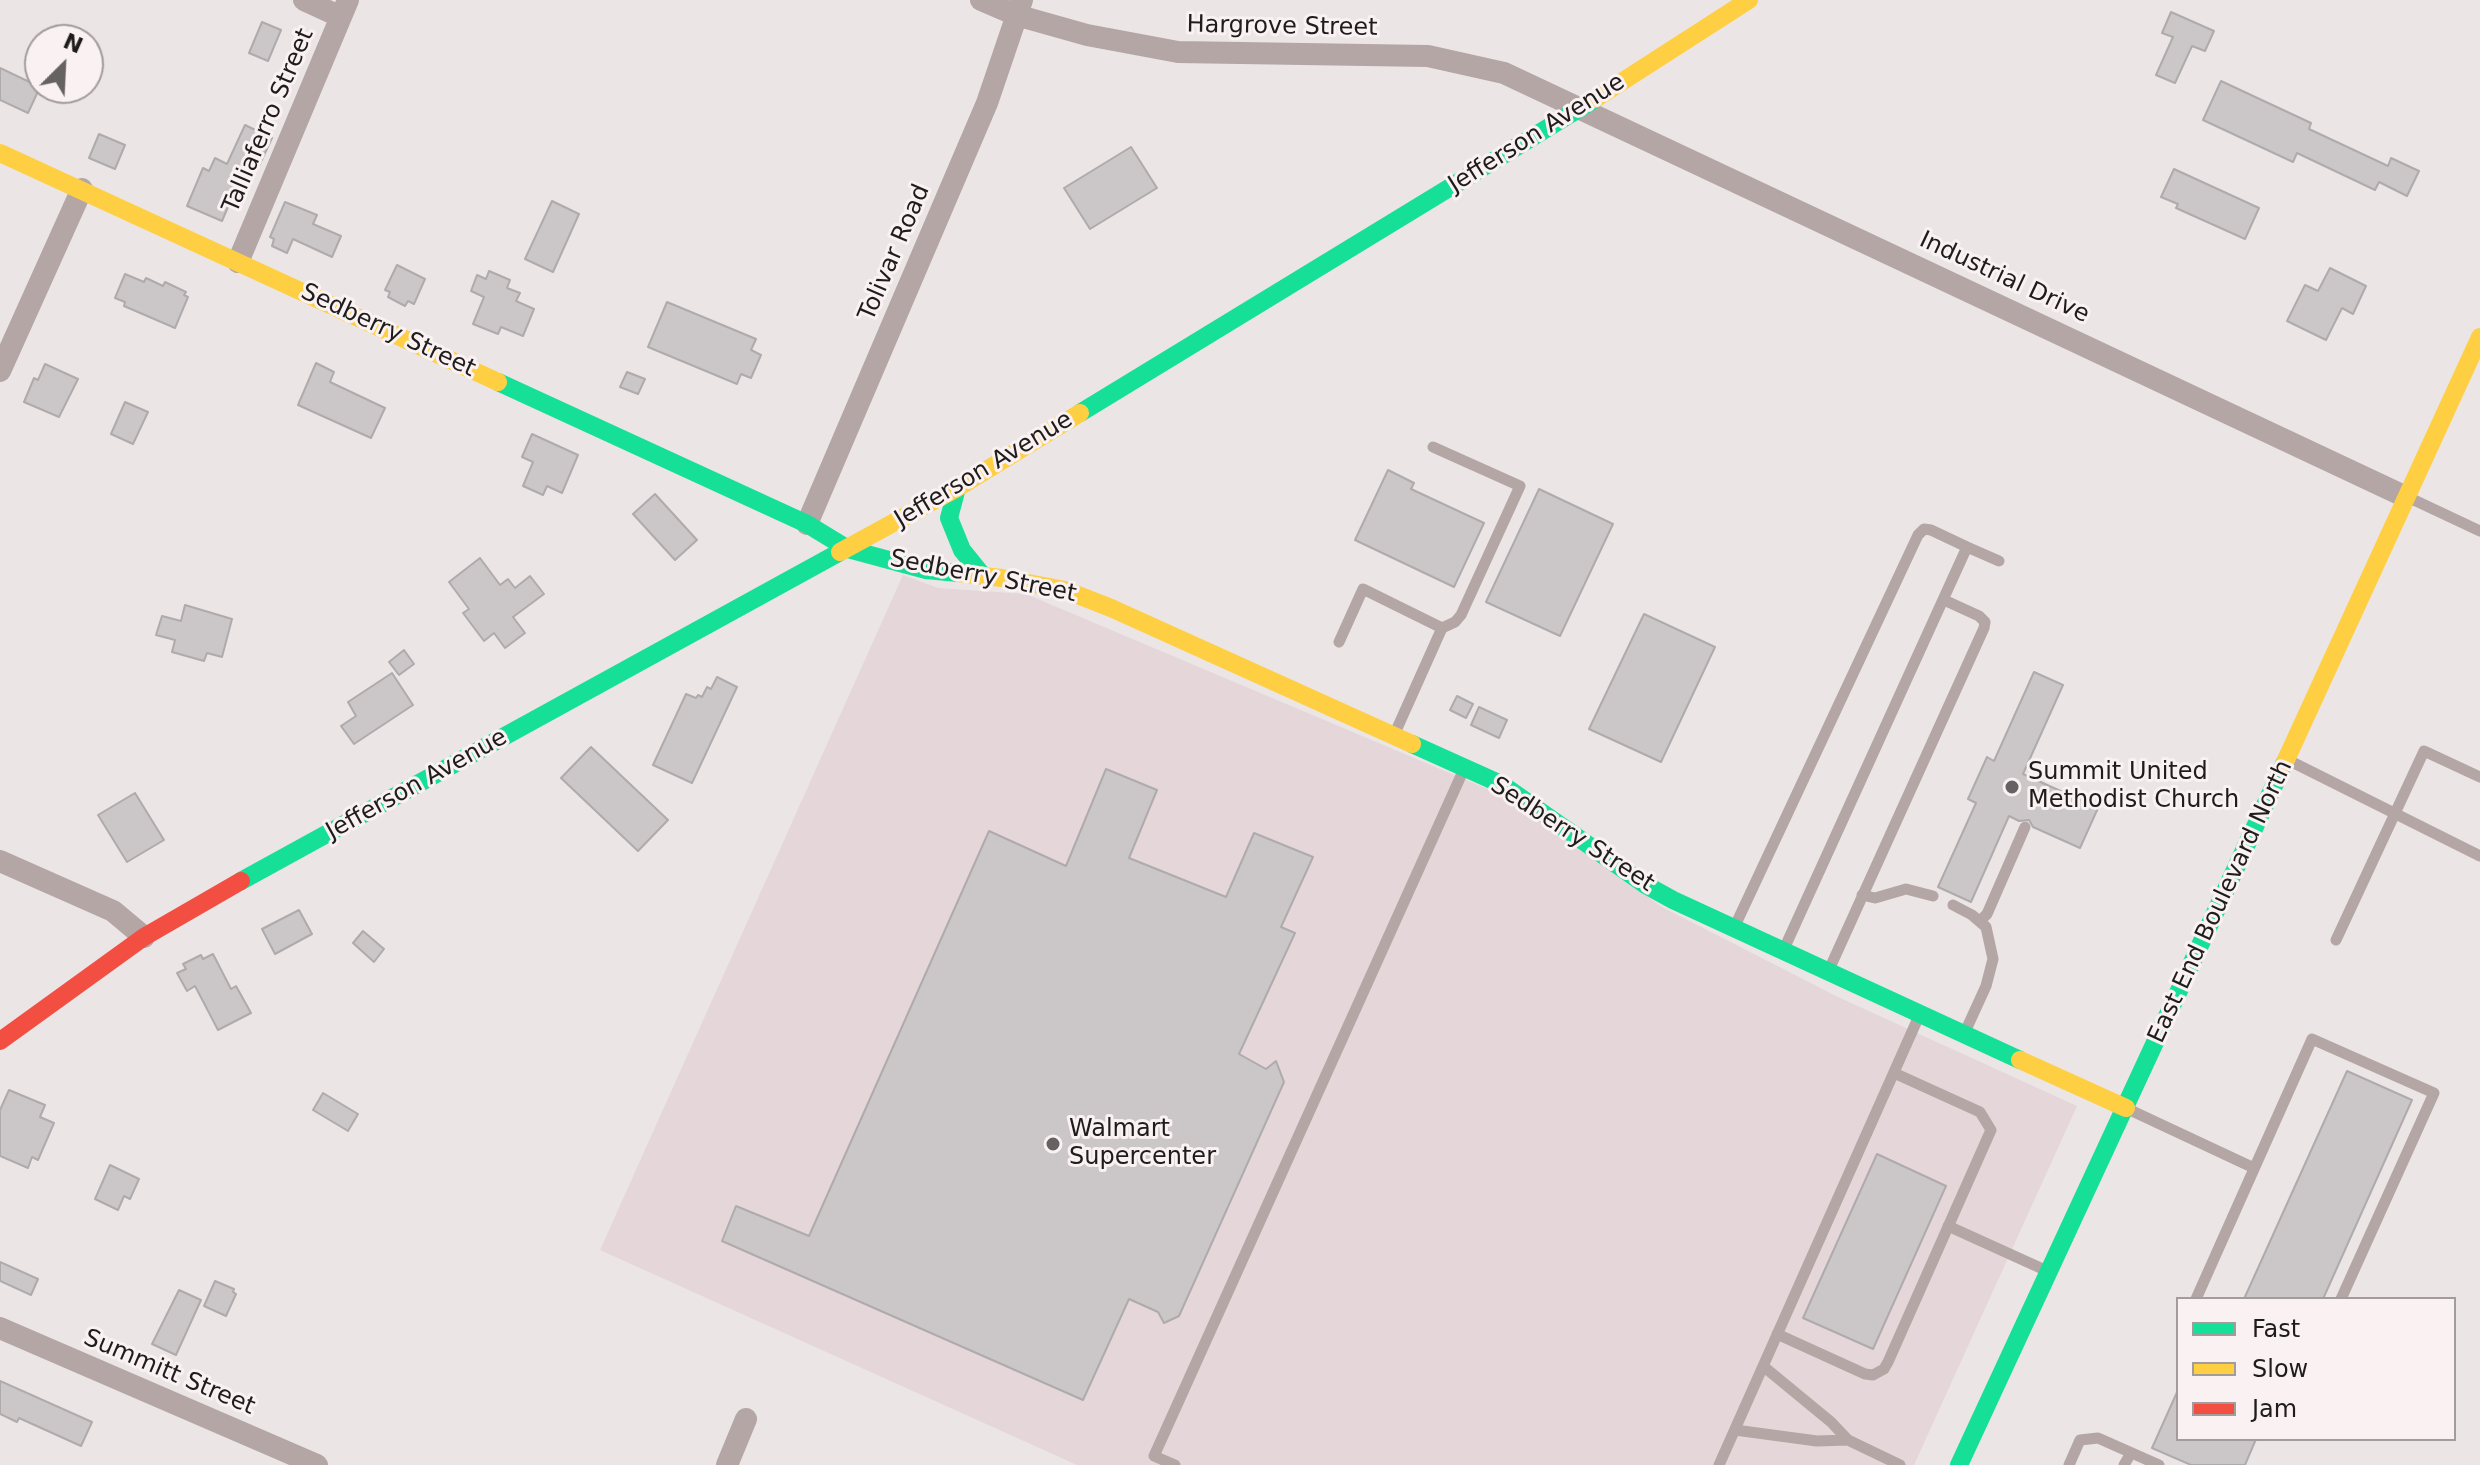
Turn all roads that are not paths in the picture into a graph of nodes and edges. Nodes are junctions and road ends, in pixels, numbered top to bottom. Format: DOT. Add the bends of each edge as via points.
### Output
graph roads {
  1 [pos="304,0"];
  2 [pos="981,0"];
  3 [pos="1749,0"];
  4 [pos="1019,7"];
  5 [pos="344,8"];
  6 [pos="1579,109"];
  7 [pos="0,153"];
  8 [pos="82,189"];
  9 [pos="238,262"];
  10 [pos="2480,337"];
  11 [pos="0,371"];
  12 [pos="1433,447"];
  13 [pos="957,488"];
  14 [pos="2406,497"];
  15 [pos="807,524"];
  16 [pos="2480,531"];
  17 [pos="1967,547"];
  18 [pos="848,549"];
  19 [pos="1999,561"];
  20 [pos="983,576"];
  21 [pos="1944,600"];
  22 [pos="1442,628"];
  23 [pos="1339,642"];
  24 [pos="1393,736"];
  25 [pos="2286,759"];
  26 [pos="1464,768"];
  27 [pos="2480,777"];
  28 [pos="2396,813"];
  29 [pos="2025,827"];
  30 [pos="2480,856"];
  31 [pos="0,861"];
  32 [pos="1862,895"];
  33 [pos="1933,896"];
  34 [pos="1953,905"];
  35 [pos="1980,921"];
  36 [pos="1734,928"];
  37 [pos="144,937"];
  38 [pos="2336,940"];
  39 [pos="1783,951"];
  40 [pos="1828,972"];
  41 [pos="1919,1015"];
  42 [pos="1964,1035"];
  43 [pos="0,1041"];
  44 [pos="1894,1073"];
  45 [pos="2126,1108"];
  46 [pos="2254,1168"];
  47 [pos="1948,1226"];
  48 [pos="2049,1272"];
  49 [pos="2197,1297"];
  50 [pos="2342,1297"];
  51 [pos="0,1328"];
  52 [pos="1777,1334"];
  53 [pos="1763,1366"];
  54 [pos="746,1419"];
  55 [pos="1735,1430"];
  56 [pos="1848,1440"];
  57 [pos="2131,1453"];
  58 [pos="317,1465"];
  59 [pos="727,1465"];
  60 [pos="1175,1465"];
  61 [pos="1719,1465"];
  62 [pos="1900,1465"];
  63 [pos="1959,1465"];
  64 [pos="2069,1465"];
  65 [pos="2124,1465"];
  66 [pos="2159,1465"];
  1 -- 5 [label="street"];
  2 -- 4 [label="street, Hargrove Street"];
  3 -- 6 [label="main road, Jefferson Avenue"];
  4 -- 6 [label="street, Hargrove Street" via="1087,35 1178,52 1428,56 1504,73"];
  4 -- 15 [label="street, Tolivar Road" via="987,103"];
  5 -- 9 [label="street, Talliaferro Street"];
  6 -- 13 [label="main road, Jefferson Avenue"];
  6 -- 14 [label="street, Industrial Drive"];
  7 -- 8 [label="main road, Sedberry Street"];
  8 -- 9 [label="main road, Sedberry Street"];
  8 -- 11 [label="street"];
  9 -- 15 [label="main road, Sedberry Street"];
  10 -- 14 [label="main road, East End Boulevard North"];
  12 -- 22 [label="lane" via="1520,486 1461,615"];
  13 -- 18 [label="main road, Jefferson Avenue"];
  13 -- 20 [label="main road" via="949,518 962,550"];
  14 -- 16 [label="lane"];
  14 -- 25 [label="main road, East End Boulevard North"];
  15 -- 18 [label="main road, Sedberry Street"];
  17 -- 19 [label="lane"];
  17 -- 21 [label="lane"];
  17 -- 36 [label="lane" via="1931,530 1918,535"];
  18 -- 20 [label="main road, Sedberry Street" via="926,570"];
  18 -- 37 [label="main road, Jefferson Avenue"];
  20 -- 24 [label="main road, Sedberry Street" via="1088,598"];
  21 -- 32 [label="lane" via="1979,616 1984,628"];
  21 -- 39 [label="lane"];
  22 -- 23 [label="lane" via="1363,589"];
  22 -- 24 [label="lane"];
  24 -- 26 [label="main road, Sedberry Street"];
  25 -- 28 [label="lane"];
  25 -- 45 [label="main road, East End Boulevard North"];
  26 -- 36 [label="main road, Sedberry Street" via="1521,796 1651,888"];
  26 -- 60 [label="lane" via="1154,1456"];
  27 -- 28 [label="lane" via="2424,751"];
  28 -- 30 [label="lane"];
  28 -- 38 [label="lane"];
  29 -- 35 [label="lane"];
  31 -- 37 [label="street" via="113,911"];
  32 -- 33 [label="lane" via="1875,898 1906,889"];
  32 -- 40 [label="lane"];
  34 -- 35 [label="lane"];
  35 -- 42 [label="lane" via="1991,941 1991,972"];
  36 -- 39 [label="main road, Sedberry Street"];
  37 -- 43 [label="main road, Jefferson Avenue"];
  39 -- 40 [label="main road, Sedberry Street"];
  40 -- 41 [label="main road, Sedberry Street"];
  41 -- 42 [label="main road, Sedberry Street"];
  41 -- 44 [label="lane"];
  42 -- 45 [label="main road, Sedberry Street"];
  44 -- 47 [label="lane" via="1980,1112 1991,1130"];
  44 -- 52 [label="lane"];
  45 -- 46 [label="lane"];
  45 -- 48 [label="main road, East End Boulevard North"];
  46 -- 49 [label="lane"];
  46 -- 50 [label="lane" via="2312,1039 2434,1093"];
  47 -- 48 [label="lane"];
  47 -- 52 [label="lane" via="1884,1369 1865,1374"];
  48 -- 63 [label="main road, East End Boulevard North"];
  51 -- 58 [label="street, Summitt Street"];
  52 -- 53 [label="lane"];
  53 -- 55 [label="lane"];
  53 -- 56 [label="lane"];
  54 -- 59 [label="street"];
  55 -- 56 [label="lane"];
  55 -- 61 [label="lane"];
  56 -- 62 [label="lane"];
  57 -- 64 [label="lane" via="2107,1440 2084,1439"];
  57 -- 65 [label="lane"];
  57 -- 66 [label="lane"];
}
